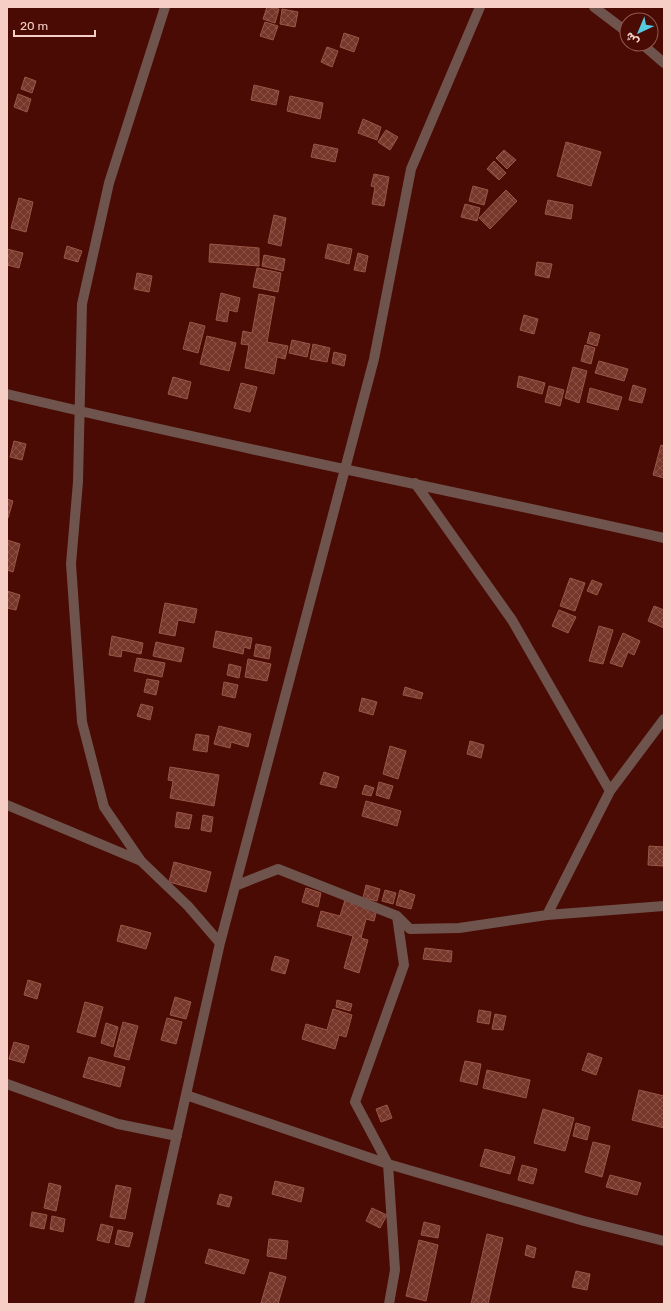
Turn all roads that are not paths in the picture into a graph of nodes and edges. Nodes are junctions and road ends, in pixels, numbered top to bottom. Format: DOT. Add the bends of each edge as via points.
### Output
graph roads {
  1 [pos="164,7"];
  2 [pos="480,7"];
  3 [pos="594,7"];
  4 [pos="619,26"];
  5 [pos="651,52"];
  6 [pos="664,63"];
  7 [pos="7,394"];
  8 [pos="80,411"];
  9 [pos="345,469"];
  10 [pos="415,483"];
  11 [pos="664,538"];
  12 [pos="664,719"];
  13 [pos="610,791"];
  14 [pos="7,805"];
  15 [pos="141,861"];
  16 [pos="235,886"];
  17 [pos="664,906"];
  18 [pos="547,915"];
  19 [pos="397,916"];
  20 [pos="220,943"];
  21 [pos="7,1084"];
  22 [pos="186,1095"];
  23 [pos="177,1136"];
  24 [pos="388,1164"];
  25 [pos="664,1240"];
  26 [pos="140,1304"];
  27 [pos="389,1304"];
  1 -- 8 [label="street" via="109,183 82,304"];
  2 -- 9 [label="street" via="411,169 374,359"];
  3 -- 4 [label="street"];
  5 -- 6 [label="street"];
  7 -- 8 [label="street"];
  8 -- 9 [label="street"];
  8 -- 15 [label="street" via="78,482 71,564 82,722 104,807"];
  9 -- 10 [label="street"];
  9 -- 16 [label="street"];
  10 -- 11 [label="street"];
  10 -- 13 [label="street" via="512,620"];
  12 -- 13 [label="street"];
  13 -- 18 [label="street"];
  14 -- 15 [label="street"];
  15 -- 20 [label="street" via="188,906"];
  16 -- 19 [label="street" via="278,868"];
  16 -- 20 [label="street"];
  17 -- 18 [label="street"];
  18 -- 19 [label="street" via="459,928 410,929"];
  19 -- 24 [label="street" via="404,965 355,1102"];
  20 -- 22 [label="street"];
  21 -- 23 [label="street" via="118,1124"];
  22 -- 23 [label="street"];
  22 -- 24 [label="street"];
  23 -- 26 [label="street"];
  24 -- 25 [label="street" via="584,1221"];
  24 -- 27 [label="street" via="395,1270"];
}
